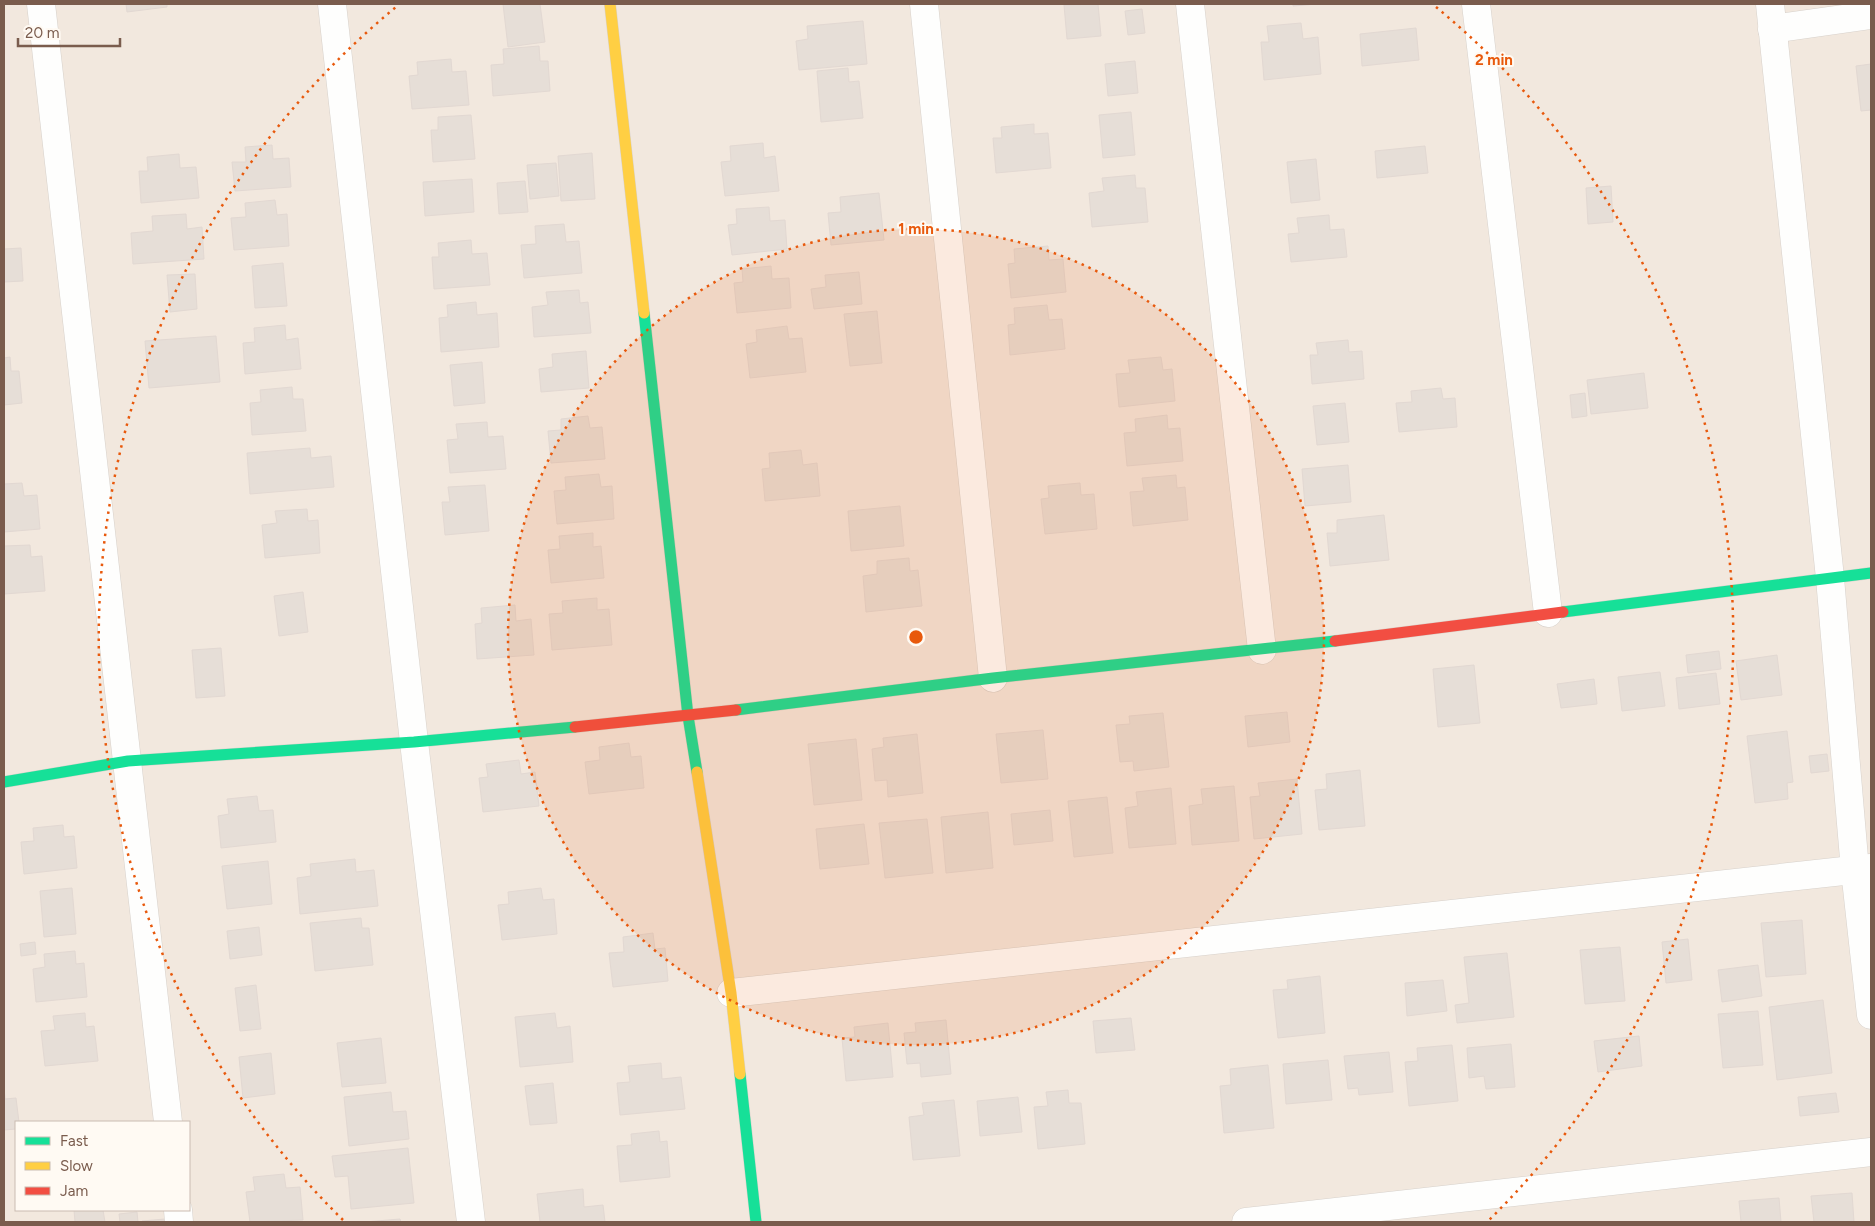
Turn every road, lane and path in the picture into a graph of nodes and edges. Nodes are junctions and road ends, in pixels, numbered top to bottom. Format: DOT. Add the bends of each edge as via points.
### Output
graph roads {
  1 [pos="41,4"];
  2 [pos="332,4"];
  3 [pos="610,4"];
  4 [pos="924,4"];
  5 [pos="1190,4"];
  6 [pos="1476,4"];
  7 [pos="1771,16"];
  8 [pos="1871,16"];
  9 [pos="1871,574"];
  10 [pos="1830,578"];
  11 [pos="1548,613"];
  12 [pos="1262,650"];
  13 [pos="993,678"];
  14 [pos="688,716"];
  15 [pos="414,742"];
  16 [pos="128,762"];
  17 [pos="4,782"];
  18 [pos="1863,869"];
  19 [pos="731,993"];
  20 [pos="1871,1015"];
  21 [pos="168,1121"];
  22 [pos="1871,1152"];
  23 [pos="471,1222"];
  24 [pos="756,1222"];
  25 [pos="1246,1222"];
  1 -- 16 [label="street"];
  2 -- 15 [label="street"];
  3 -- 14 [label="street"];
  4 -- 13 [label="street"];
  5 -- 12 [label="street"];
  6 -- 11 [label="street"];
  7 -- 8 [label="street"];
  7 -- 10 [label="street"];
  9 -- 10 [label="street"];
  10 -- 11 [label="street"];
  10 -- 18 [label="street"];
  11 -- 12 [label="street"];
  12 -- 13 [label="street"];
  13 -- 14 [label="street"];
  14 -- 15 [label="street"];
  14 -- 19 [label="street"];
  15 -- 16 [label="street"];
  15 -- 23 [label="street"];
  16 -- 17 [label="street"];
  16 -- 21 [label="street"];
  18 -- 19 [label="street"];
  18 -- 20 [label="street"];
  19 -- 24 [label="street"];
  22 -- 25 [label="street"];
}
